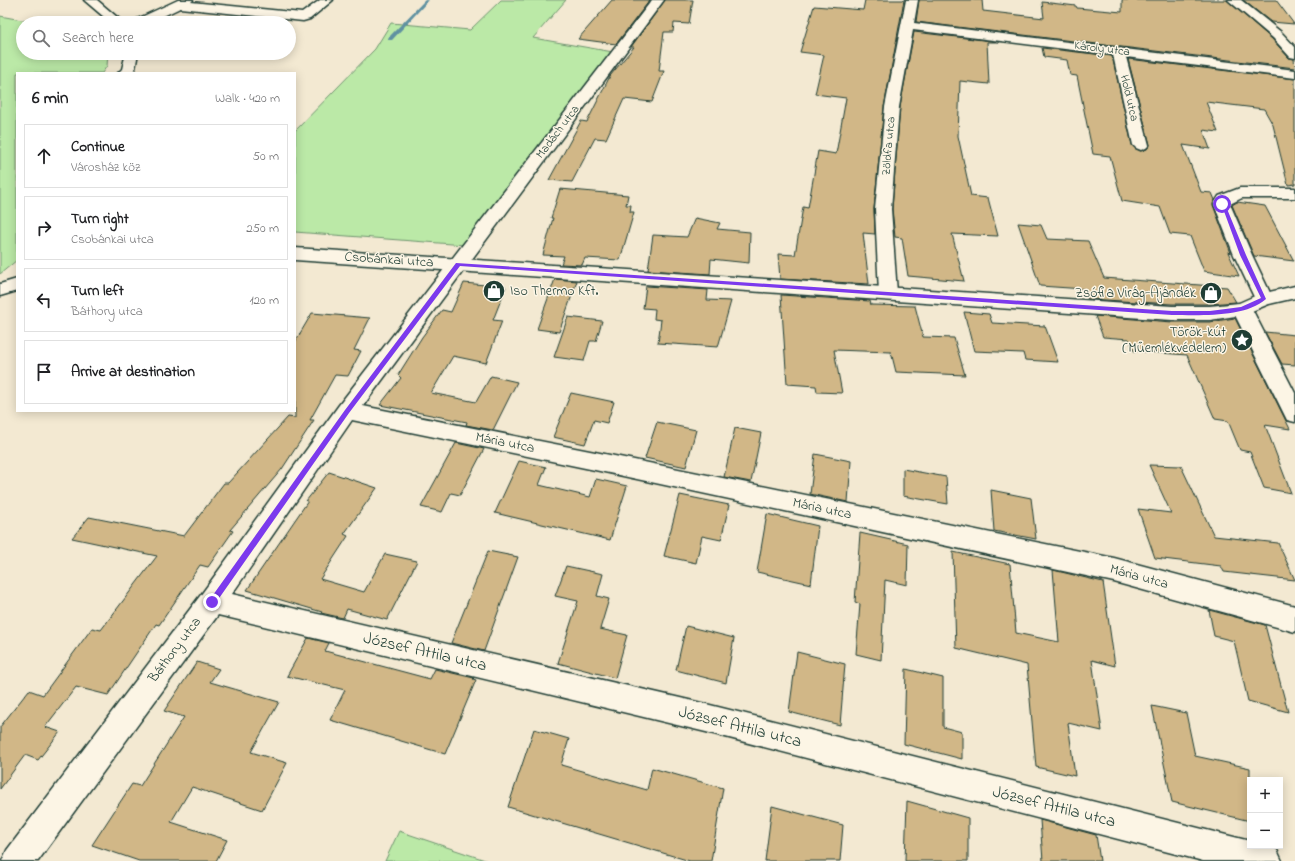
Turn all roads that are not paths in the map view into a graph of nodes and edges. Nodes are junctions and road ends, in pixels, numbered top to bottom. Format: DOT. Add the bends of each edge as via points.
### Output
graph roads {
  1 [pos="90,0"];
  2 [pos="327,0"];
  3 [pos="658,0"];
  4 [pos="912,0"];
  5 [pos="1234,0"];
  6 [pos="183,2"];
  7 [pos="109,16"];
  8 [pos="154,16"];
  9 [pos="909,26"];
  10 [pos="1118,51"];
  11 [pos="1295,54"];
  12 [pos="130,60"];
  13 [pos="126,72"];
  14 [pos="1295,74"];
  15 [pos="1141,145"];
  16 [pos="1295,194"];
  17 [pos="296,254"];
  18 [pos="458,264"];
  19 [pos="16,285"];
  20 [pos="0,290"];
  21 [pos="1295,292"];
  22 [pos="888,293"];
  23 [pos="1264,299"];
  24 [pos="1242,309"];
  25 [pos="347,411"];
  26 [pos="1295,414"];
  27 [pos="212,602"];
  28 [pos="1295,619"];
  29 [pos="18,861"];
  30 [pos="1266,861"];
  1 -- 7 [label="street"];
  2 -- 6 [label="street" via="306,16"];
  3 -- 18 [label="street, Madách utca"];
  4 -- 9 [label="street, Zöldfa utca"];
  5 -- 11 [label="street" via="1278,35"];
  6 -- 8 [label="street"];
  9 -- 10 [label="street, Károly utca"];
  9 -- 22 [label="street, Zöldfa utca" via="892,107 883,209"];
  10 -- 14 [label="street, Károly utca"];
  10 -- 15 [label="street, Hold utca"];
  12 -- 13 [label="street"];
  16 -- 23 [label="street" via="1240,193 1225,199 1222,204"];
  17 -- 18 [label="street, Csobánkai utca"];
  18 -- 22 [label="street, Csobánkai utca"];
  18 -- 25 [label="street, Báthory utca"];
  19 -- 20 [label="street"];
  21 -- 23 [label="street, Csobánkai utca"];
  22 -- 24 [label="street, Csobánkai utca" via="1172,313 1210,313"];
  23 -- 24 [label="street, Csobánkai utca"];
  24 -- 26 [label="street"];
  25 -- 27 [label="street, Báthory utca"];
  25 -- 28 [label="street, Mária utca" via="1114,570"];
  27 -- 29 [label="street, Báthory utca"];
  27 -- 30 [label="street, József Attila utca" via="699,716"];
}
